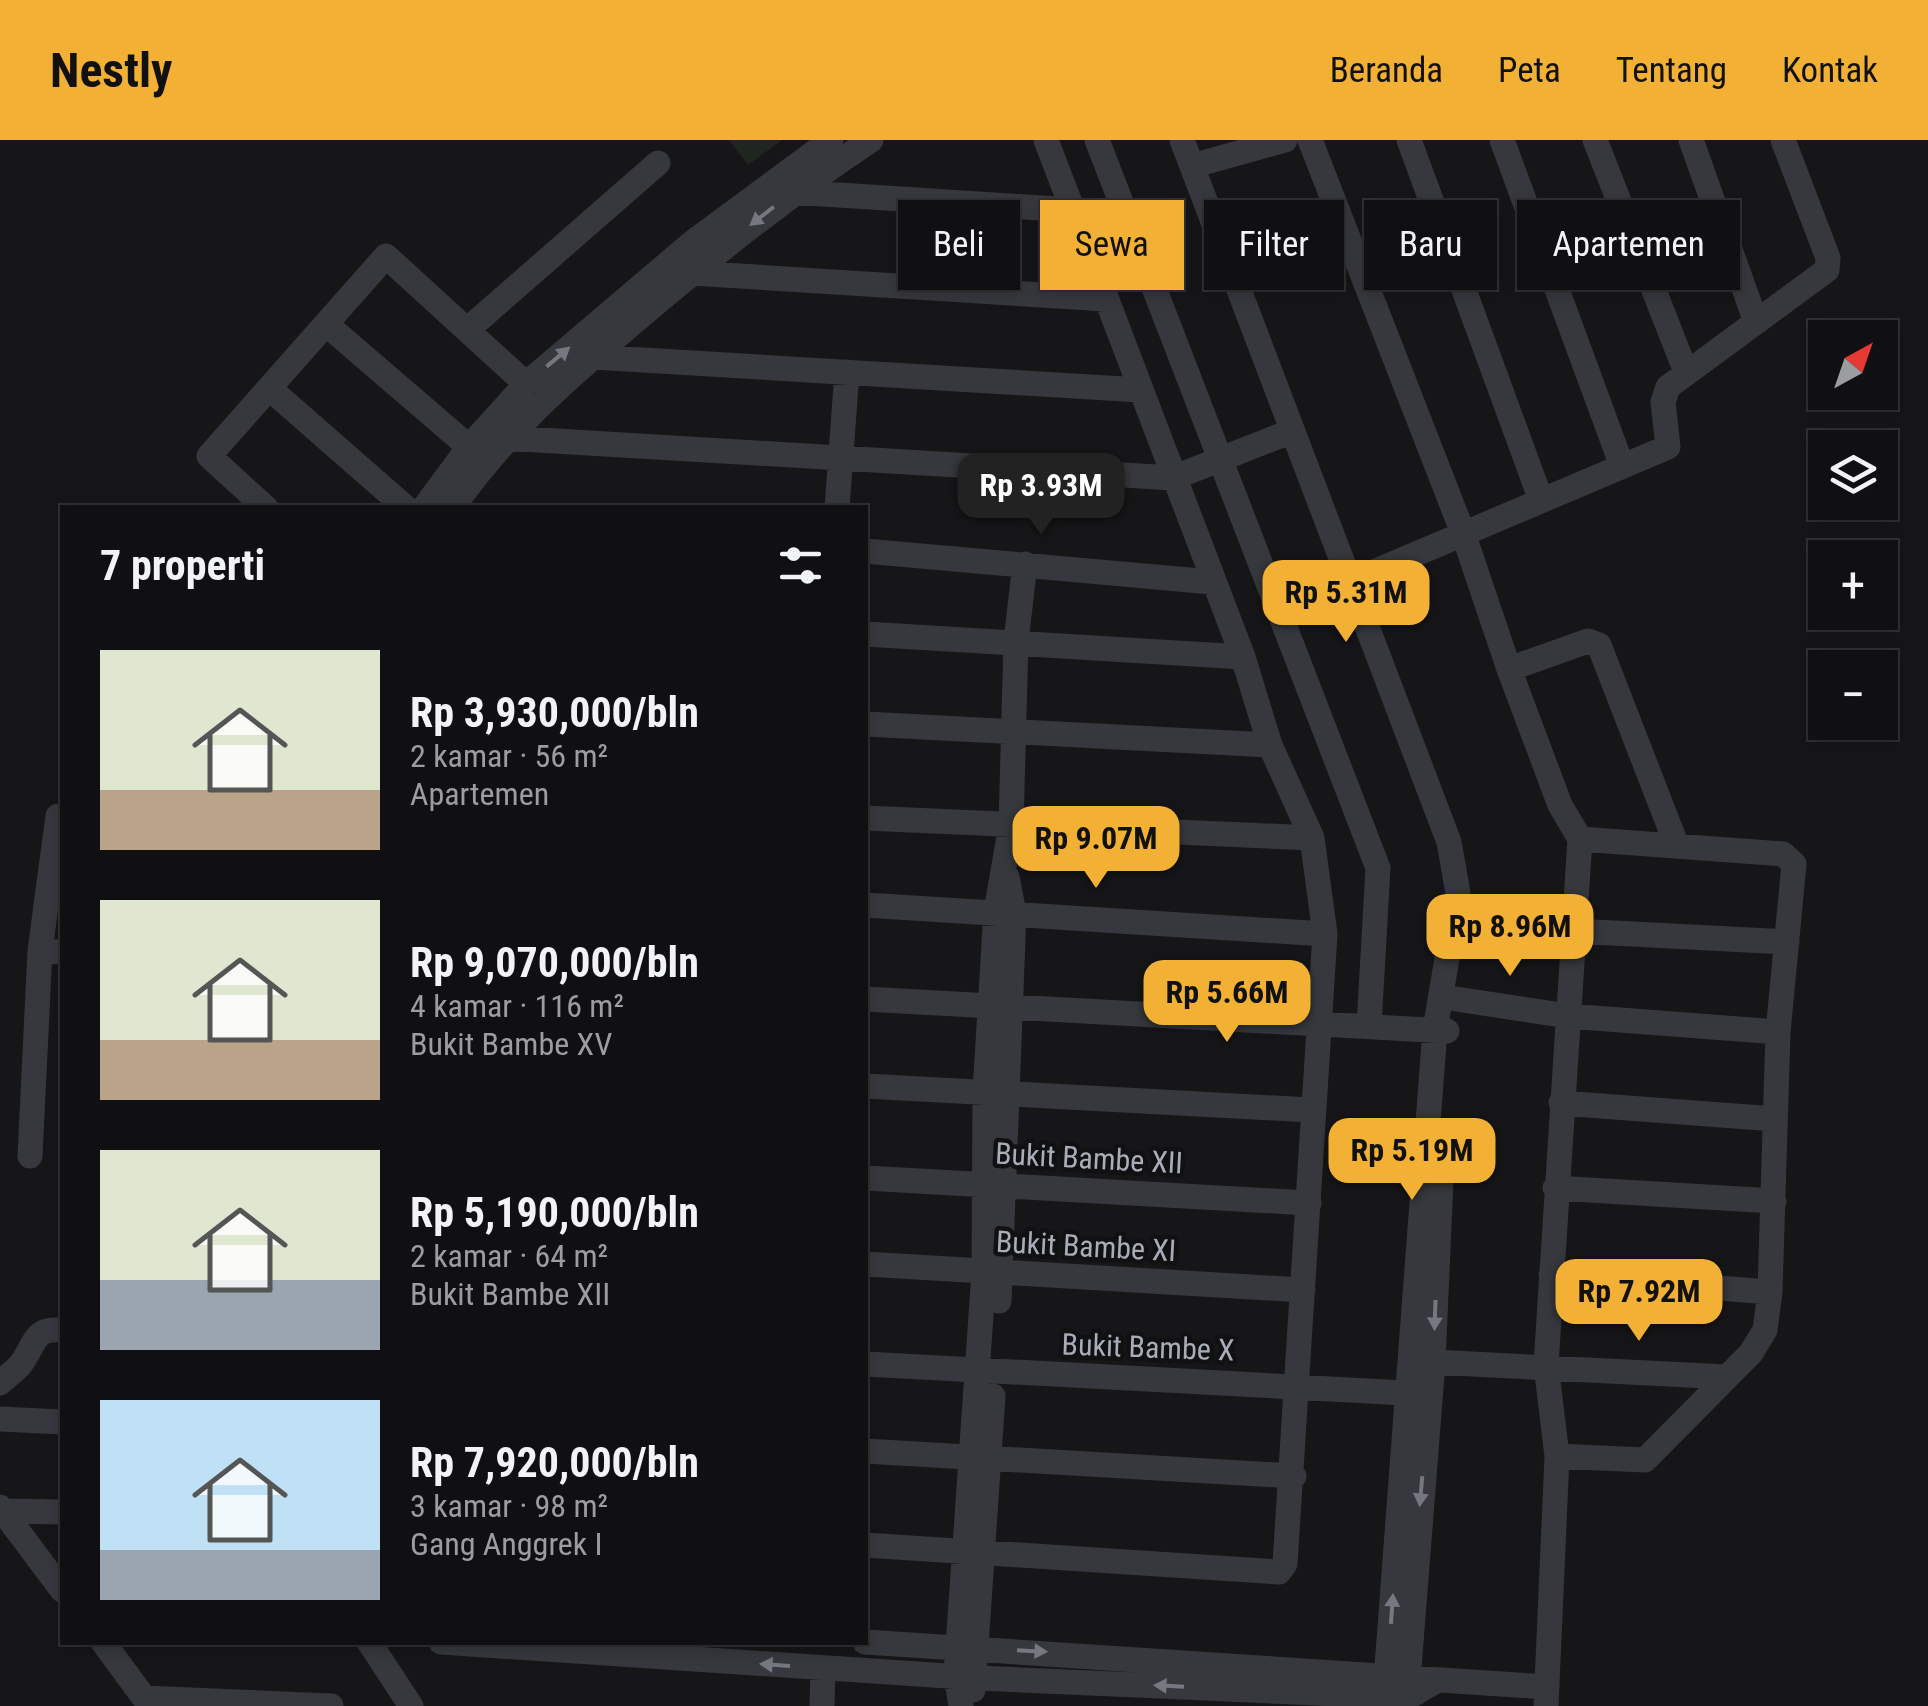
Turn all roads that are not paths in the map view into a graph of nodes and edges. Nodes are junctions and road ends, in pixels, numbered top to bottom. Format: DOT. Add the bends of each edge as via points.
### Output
graph roads {
  1 [pos="871,140"];
  2 [pos="1046,140"];
  3 [pos="1097,140"];
  4 [pos="1182,140"];
  5 [pos="1285,140"];
  6 [pos="1310,140"];
  7 [pos="1409,140"];
  8 [pos="1502,140"];
  9 [pos="1594,140"];
  10 [pos="1692,140"];
  11 [pos="1783,140"];
  12 [pos="825,142"];
  13 [pos="1201,155"];
  14 [pos="658,163"];
  15 [pos="792,192"];
  16 [pos="1068,200"];
  17 [pos="1040,208"];
  18 [pos="691,273"];
  19 [pos="1102,290"];
  20 [pos="1106,300"];
  21 [pos="1756,322"];
  22 [pos="326,324"];
  23 [pos="467,330"];
  24 [pos="594,356"];
  25 [pos="846,372"];
  26 [pos="1686,372"];
  27 [pos="526,384"];
  28 [pos="269,388"];
  29 [pos="1140,390"];
  30 [pos="1292,431"];
  31 [pos="506,438"];
  32 [pos="469,447"];
  33 [pos="841,459"];
  34 [pos="1220,460"];
  35 [pos="1622,466"];
  36 [pos="1173,478"];
  37 [pos="1541,500"];
  38 [pos="263,505"];
  39 [pos="403,505"];
  40 [pos="426,505"];
  41 [pos="454,505"];
  42 [pos="837,505"];
  43 [pos="1463,533"];
  44 [pos="868,551"];
  45 [pos="1025,564"];
  46 [pos="1212,582"];
  47 [pos="1350,582"];
  48 [pos="868,634"];
  49 [pos="1016,642"];
  50 [pos="1243,657"];
  51 [pos="1509,669"];
  52 [pos="868,724"];
  53 [pos="1013,731"];
  54 [pos="1270,745"];
  55 [pos="58,816"];
  56 [pos="868,818"];
  57 [pos="1011,826"];
  58 [pos="1312,838"];
  59 [pos="1580,839"];
  60 [pos="1676,846"];
  61 [pos="868,905"];
  62 [pos="1005,912"];
  63 [pos="1574,931"];
  64 [pos="1324,934"];
  65 [pos="1787,942"];
  66 [pos="51,951"];
  67 [pos="868,999"];
  68 [pos="1001,1008"];
  69 [pos="1568,1016"];
  70 [pos="1442,1017"];
  71 [pos="1322,1022"];
  72 [pos="1369,1026"];
  73 [pos="1778,1032"];
  74 [pos="868,1086"];
  75 [pos="995,1094"];
  76 [pos="1562,1103"];
  77 [pos="1311,1110"];
  78 [pos="1775,1119"];
  79 [pos="30,1156"];
  80 [pos="868,1178"];
  81 [pos="996,1185"];
  82 [pos="1556,1188"];
  83 [pos="1774,1200"];
  84 [pos="1309,1204"];
  85 [pos="868,1264"];
  86 [pos="993,1273"];
  87 [pos="1551,1275"];
  88 [pos="1303,1290"];
  89 [pos="1770,1292"];
  90 [pos="60,1330"];
  91 [pos="1433,1362"];
  92 [pos="868,1364"];
  93 [pos="1546,1365"];
  94 [pos="986,1373"];
  95 [pos="1727,1377"];
  96 [pos="0,1382"];
  97 [pos="1294,1386"];
  98 [pos="1418,1394"];
  99 [pos="0,1419"];
  100 [pos="60,1422"];
  101 [pos="868,1451"];
  102 [pos="981,1456"];
  103 [pos="1557,1456"];
  104 [pos="1294,1476"];
  105 [pos="1,1509"];
  106 [pos="60,1512"];
  107 [pos="868,1545"];
  108 [pos="974,1552"];
  109 [pos="60,1587"];
  110 [pos="868,1642"];
  111 [pos="104,1645"];
  112 [pos="371,1645"];
  113 [pos="483,1645"];
  114 [pos="968,1647"];
  115 [pos="823,1669"];
  116 [pos="966,1677"];
  117 [pos="1396,1692"];
  118 [pos="1547,1696"];
  119 [pos="147,1702"];
  120 [pos="330,1706"];
  121 [pos="411,1706"];
  122 [pos="822,1706"];
  123 [pos="964,1706"];
  1 -- 15 [label="street"];
  2 -- 16 [label="street"];
  3 -- 34 [label="street"];
  4 -- 13 [label="street"];
  5 -- 13 [label="street"];
  6 -- 43 [label="street"];
  7 -- 37 [label="street"];
  8 -- 35 [label="street"];
  9 -- 26 [label="street"];
  10 -- 21 [label="street"];
  11 -- 21 [label="street" via="1827,270"];
  27 -- 12 [label="street, one-way" via="693,242"];
  13 -- 30 [label="street"];
  14 -- 23 [label="street"];
  15 -- 17 [label="street"];
  15 -- 18 [label="street, one-way"];
  18 -- 20 [label="street"];
  18 -- 24 [label="street"];
  19 -- 20 [label="street"];
  20 -- 29 [label="street"];
  21 -- 26 [label="street"];
  22 -- 23 [label="street" via="386,256"];
  22 -- 28 [label="street"];
  22 -- 32 [label="street"];
  23 -- 27 [label="street"];
  24 -- 25 [label="street"];
  24 -- 31 [label="street"];
  25 -- 29 [label="street"];
  25 -- 33 [label="street"];
  26 -- 35 [label="street" via="1664,394 1668,446"];
  27 -- 32 [label="street"];
  28 -- 38 [label="street" via="209,456"];
  28 -- 39 [label="street"];
  29 -- 36 [label="street"];
  30 -- 34 [label="street"];
  30 -- 47 [label="street"];
  31 -- 33 [label="street"];
  31 -- 41 [label="street"];
  32 -- 40 [label="street"];
  33 -- 36 [label="street"];
  33 -- 42 [label="street"];
  34 -- 36 [label="street"];
  34 -- 72 [label="street" via="1378,868"];
  35 -- 37 [label="street"];
  36 -- 46 [label="street"];
  37 -- 43 [label="street"];
  43 -- 47 [label="street"];
  43 -- 51 [label="street"];
  44 -- 45 [label="street"];
  45 -- 46 [label="street"];
  45 -- 49 [label="street"];
  46 -- 50 [label="street"];
  47 -- 70 [label="street" via="1449,842 1458,892"];
  48 -- 49 [label="street"];
  49 -- 50 [label="street"];
  49 -- 53 [label="street"];
  50 -- 54 [label="street"];
  51 -- 59 [label="street" via="1560,805"];
  51 -- 60 [label="street" via="1588,641 1599,645"];
  52 -- 53 [label="street"];
  53 -- 54 [label="street"];
  53 -- 57 [label="street"];
  54 -- 58 [label="street"];
  55 -- 66 [label="street"];
  56 -- 57 [label="street"];
  57 -- 58 [label="street"];
  57 -- 62 [label="street"];
  58 -- 64 [label="street"];
  59 -- 60 [label="street"];
  59 -- 63 [label="street"];
  60 -- 65 [label="street" via="1792,860"];
  61 -- 62 [label="street"];
  62 -- 64 [label="street"];
  62 -- 68 [label="street"];
  63 -- 65 [label="street"];
  63 -- 69 [label="street"];
  64 -- 71 [label="street"];
  65 -- 73 [label="street"];
  66 -- 79 [label="street"];
  67 -- 68 [label="street"];
  68 -- 71 [label="street"];
  68 -- 75 [label="street"];
  69 -- 70 [label="street"];
  69 -- 73 [label="street"];
  69 -- 76 [label="street"];
  70 -- 72 [label="street"];
  70 -- 91 [label="street, one-way"];
  70 -- 98 [label="street"];
  71 -- 72 [label="street"];
  71 -- 77 [label="street"];
  73 -- 78 [label="street"];
  74 -- 75 [label="street"];
  75 -- 77 [label="street"];
  75 -- 81 [label="street"];
  76 -- 78 [label="street"];
  76 -- 82 [label="street"];
  77 -- 84 [label="street"];
  78 -- 83 [label="street"];
  80 -- 81 [label="street, Bukit Bambe XII"];
  81 -- 84 [label="street, Bukit Bambe XII"];
  81 -- 86 [label="street"];
  82 -- 83 [label="street"];
  82 -- 87 [label="street"];
  83 -- 89 [label="street"];
  84 -- 88 [label="street"];
  85 -- 86 [label="street, Bukit Bambe XI"];
  86 -- 88 [label="street, Bukit Bambe XI"];
  86 -- 94 [label="street"];
  87 -- 89 [label="street"];
  87 -- 93 [label="street"];
  88 -- 97 [label="street"];
  89 -- 95 [label="street" via="1760,1341"];
  90 -- 96 [label="street" via="34,1336 21,1364"];
  91 -- 93 [label="street"];
  91 -- 98 [label="street"];
  92 -- 94 [label="street, Bukit Bambe X"];
  93 -- 95 [label="street"];
  93 -- 103 [label="street"];
  94 -- 97 [label="street, Bukit Bambe X"];
  94 -- 102 [label="street"];
  95 -- 103 [label="street" via="1644,1460"];
  97 -- 98 [label="street, Bukit Bambe X"];
  97 -- 104 [label="street"];
  98 -- 117 [label="street"];
  99 -- 100 [label="street"];
  101 -- 102 [label="street"];
  102 -- 104 [label="street"];
  102 -- 108 [label="street"];
  103 -- 118 [label="street"];
  104 -- 108 [label="street" via="1280,1572"];
  105 -- 106 [label="street"];
  105 -- 109 [label="street"];
  107 -- 108 [label="street"];
  108 -- 114 [label="street"];
  110 -- 114 [label="street"];
  111 -- 119 [label="street"];
  112 -- 121 [label="street"];
  115 -- 113 [label="street, one-way"];
  114 -- 116 [label="street"];
  114 -- 117 [label="street, one-way"];
  115 -- 116 [label="street"];
  115 -- 122 [label="street"];
  117 -- 116 [label="street, one-way"];
  116 -- 123 [label="street"];
  117 -- 118 [label="street" via="1434,1682"];
  119 -- 120 [label="street"];
}
